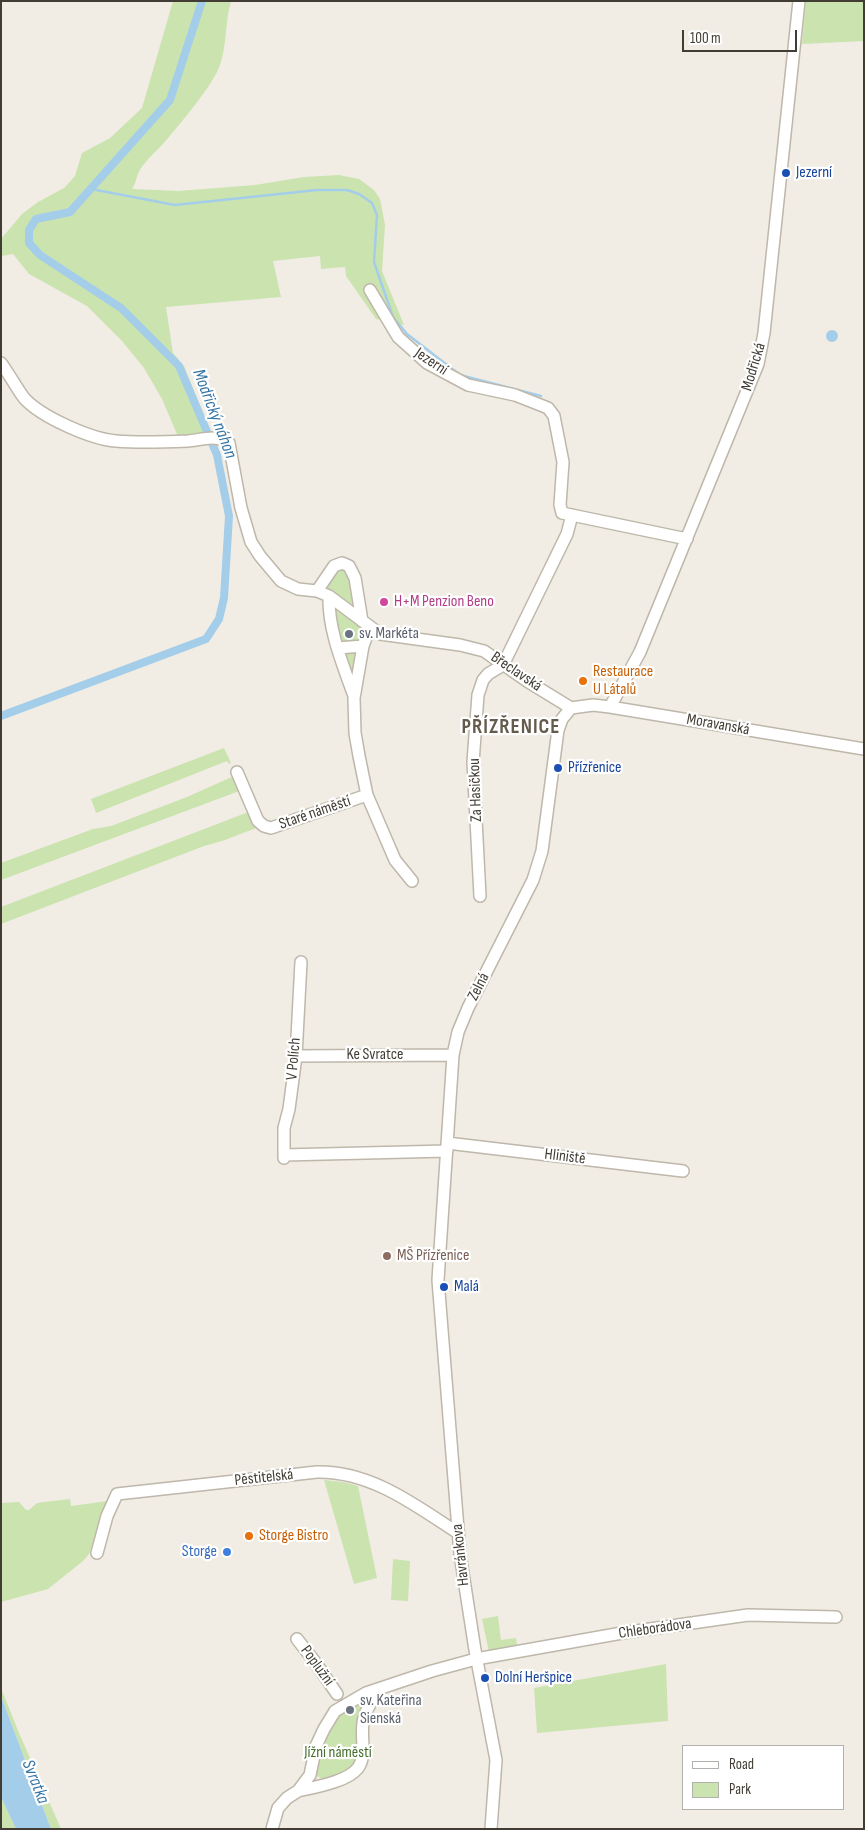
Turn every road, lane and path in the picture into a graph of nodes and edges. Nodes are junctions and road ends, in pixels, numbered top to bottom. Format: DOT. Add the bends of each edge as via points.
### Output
graph roads {
  1 [pos="799,1"];
  2 [pos="370,290"];
  3 [pos="1,363"];
  4 [pos="572,515"];
  5 [pos="687,539"];
  6 [pos="317,591"];
  7 [pos="329,596"];
  8 [pos="366,624"];
  9 [pos="364,646"];
  10 [pos="338,648"];
  11 [pos="503,665"];
  12 [pos="354,698"];
  13 [pos="610,707"];
  14 [pos="571,708"];
  15 [pos="864,749"];
  16 [pos="237,772"];
  17 [pos="367,795"];
  18 [pos="412,881"];
  19 [pos="480,896"];
  20 [pos="301,962"];
  21 [pos="453,1055"];
  22 [pos="296,1056"];
  23 [pos="447,1147"];
  24 [pos="683,1171"];
  25 [pos="438,1280"];
  26 [pos="458,1533"];
  27 [pos="97,1553"];
  28 [pos="836,1617"];
  29 [pos="297,1639"];
  30 [pos="476,1658"];
  31 [pos="380,1688"];
  32 [pos="341,1700"];
  33 [pos="298,1791"];
  34 [pos="272,1829"];
  35 [pos="491,1829"];
  1 -- 5 [label="street, Modřická" via="758,364"];
  2 -- 4 [label="street, Jezerní" via="398,336 427,362 468,385 515,394 548,408 554,416 563,462 560,506 562,514"];
  3 -- 6 [label="street" via="25,399 51,418 101,439 225,440 229,443 251,542 281,581 298,589"];
  4 -- 5 [label="street"];
  4 -- 11 [label="street" via="567,534"];
  5 -- 13 [label="street, Modřická" via="640,652"];
  6 -- 7 [label="street"];
  6 -- 8 [label="street, Staré náměstí" via="334,566 342,562 349,566"];
  7 -- 8 [label="street"];
  7 -- 10 [label="street, Staré náměstí"];
  8 -- 9 [label="street, Staré náměstí"];
  8 -- 11 [label="street, Břeclavská" via="380,634 481,650"];
  9 -- 10 [label="street"];
  9 -- 12 [label="street, Staré náměstí"];
  10 -- 12 [label="street, Staré náměstí"];
  11 -- 14 [label="street, Břeclavská"];
  11 -- 19 [label="street, Za Hasičkou" via="483,680 478,695 473,762"];
  12 -- 17 [label="street, Staré náměstí" via="356,733"];
  13 -- 14 [label="street, Moravanská"];
  13 -- 15 [label="street, Moravanská"];
  14 -- 21 [label="street, Zelná" via="558,730 542,851 533,880 468,1008"];
  16 -- 17 [label="street, Staré náměstí" via="258,821 271,828"];
  17 -- 18 [label="street, Staré náměstí" via="396,860"];
  20 -- 22 [label="street, V Polích"];
  21 -- 22 [label="street, Ke Svratce"];
  21 -- 23 [label="street, Zelná"];
  22 -- 23 [label="street, V Polích" via="284,1128 284,1156"];
  23 -- 24 [label="street, Hliniště"];
  23 -- 25 [label="street, Zelná"];
  25 -- 26 [label="street, Havránkova"];
  26 -- 27 [label="street, Pěstitelská" via="378,1486 346,1474 318,1472 117,1494"];
  26 -- 30 [label="street, Havránkova"];
  28 -- 30 [label="street, Chleborádova" via="748,1615"];
  29 -- 32 [label="street, Poplužní"];
  30 -- 31 [label="street, Chleborádova"];
  30 -- 35 [label="street, Havránkova" via="496,1760"];
  31 -- 32 [label="street, Chleborádova"];
  31 -- 33 [label="street" via="363,1720 362,1758 358,1768 328,1784"];
  32 -- 33 [label="street" via="316,1746 310,1775"];
  33 -- 34 [label="street" via="278,1808"];
}
